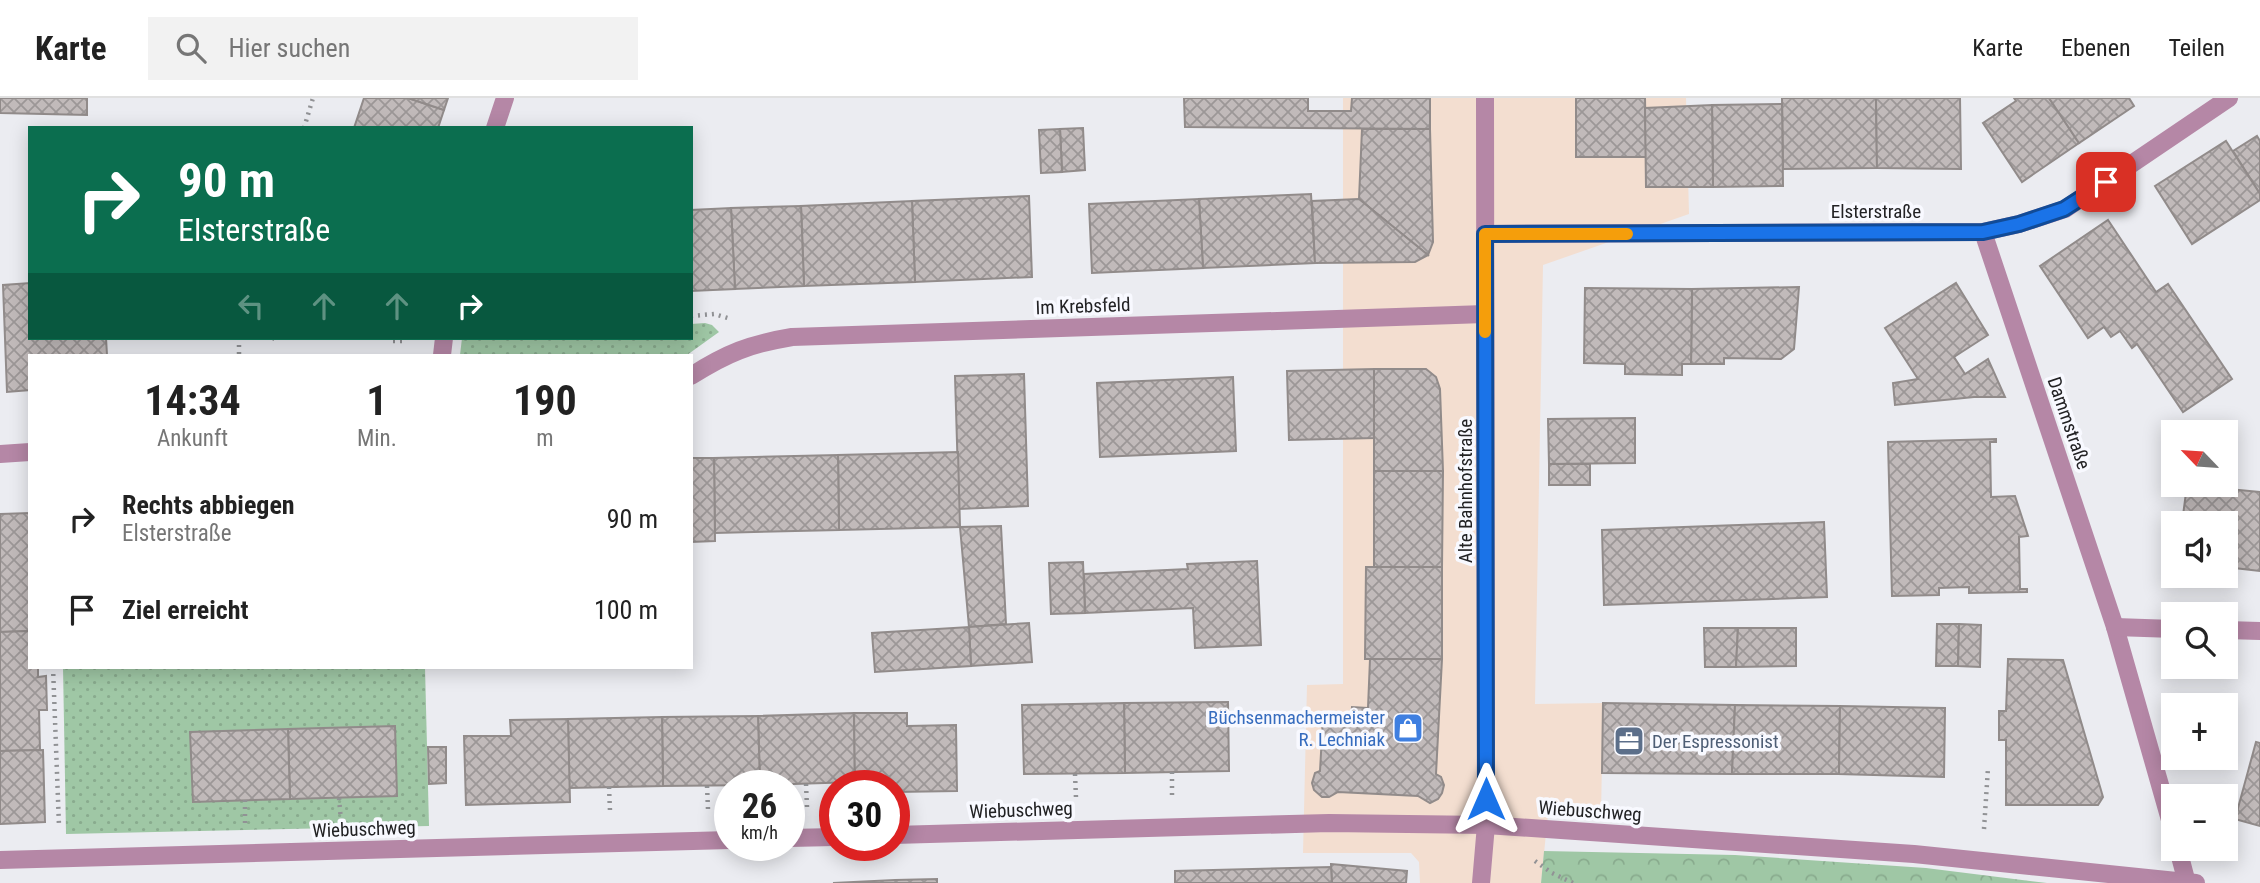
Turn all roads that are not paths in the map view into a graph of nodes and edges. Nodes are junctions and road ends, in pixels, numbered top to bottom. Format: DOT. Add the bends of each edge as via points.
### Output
graph roads {
  1 [pos="505,98"];
  2 [pos="1485,98"];
  3 [pos="2230,98"];
  4 [pos="496,126"];
  5 [pos="1983,232"];
  6 [pos="1485,234"];
  7 [pos="1485,314"];
  8 [pos="693,375"];
  9 [pos="28,453"];
  10 [pos="0,454"];
  11 [pos="2115,627"];
  12 [pos="2161,629"];
  13 [pos="2238,630"];
  14 [pos="2260,631"];
  15 [pos="2161,789"];
  16 [pos="1486,825"];
  17 [pos="910,835"];
  18 [pos="714,840"];
  19 [pos="0,860"];
  20 [pos="2182,861"];
  21 [pos="2190,882"];
  22 [pos="1481,883"];
  1 -- 4 [label="street"];
  2 -- 6 [label="street, Alte Bahnhofstraße"];
  3 -- 5 [label="street, Elsterstraße" via="2064,209"];
  5 -- 6 [label="street, Elsterstraße"];
  5 -- 11 [label="street, Dammstraße"];
  6 -- 7 [label="street, Alte Bahnhofstraße"];
  7 -- 8 [label="street, Im Krebsfeld" via="792,337 757,343"];
  7 -- 16 [label="street, Alte Bahnhofstraße"];
  9 -- 10 [label="street"];
  11 -- 12 [label="street"];
  11 -- 15 [label="street, Dammstraße"];
  13 -- 14 [label="street"];
  16 -- 17 [label="street, Wiebuschweg" via="1329,822"];
  16 -- 21 [label="street, Wiebuschweg" via="1982,861"];
  16 -- 22 [label="street, Alte Bahnhofstraße"];
  18 -- 19 [label="street, Wiebuschweg"];
  20 -- 21 [label="street"];
}
